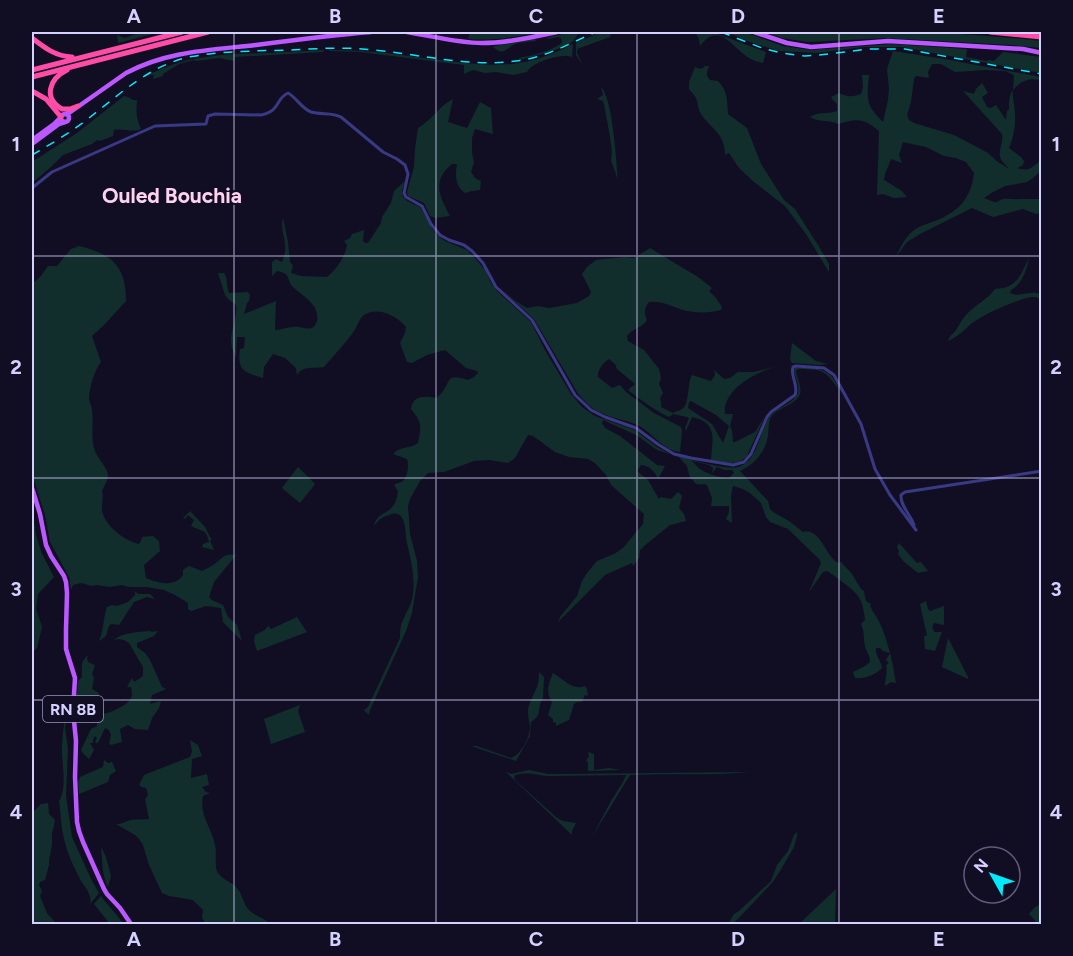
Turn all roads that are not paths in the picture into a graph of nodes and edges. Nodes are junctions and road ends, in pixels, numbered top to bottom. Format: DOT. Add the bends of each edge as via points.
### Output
graph roads {
  1 [pos="182,32"];
  2 [pos="208,32"];
  3 [pos="371,32"];
  4 [pos="407,32"];
  5 [pos="557,32"];
  6 [pos="754,32"];
  7 [pos="990,32"];
  8 [pos="1041,37"];
  9 [pos="32,38"];
  10 [pos="1041,53"];
  11 [pos="81,60"];
  12 [pos="32,70"];
  13 [pos="32,77"];
  14 [pos="105,87"];
  15 [pos="32,91"];
  16 [pos="78,106"];
  17 [pos="62,116"];
  18 [pos="32,142"];
  19 [pos="32,188"];
  20 [pos="1041,471"];
  21 [pos="32,488"];
  22 [pos="131,924"];
  1 -- 11 [label="highway"];
  2 -- 11 [label="highway"];
  3 -- 14 [label="main road" via="184,52 135,68"];
  4 -- 5 [label="main road" via="484,43"];
  6 -- 10 [label="main road" via="799,46 888,41"];
  7 -- 8 [label="highway"];
  9 -- 11 [label="highway" via="56,54"];
  11 -- 12 [label="highway"];
  11 -- 13 [label="highway"];
  11 -- 17 [label="highway" via="52,82 51,95"];
  14 -- 16 [label="main road"];
  14 -- 17 [label="main road" via="71,115"];
  15 -- 17 [label="highway"];
  16 -- 17 [label="highway" via="65,110"];
  17 -- 18 [label="main road"];
  19 -- 20 [label="street" via="52,172 155,126 206,124 208,116 215,114 267,114 288,93 310,111 341,117 401,162 408,174 406,197 422,206 440,235 472,251 499,290 532,320 581,401 598,414 636,428 658,446 691,458 739,465 751,454 769,414 795,395 792,370 796,366 824,368 834,375 861,424 875,469 916,530 901,500 905,492"];
  21 -- 22 [label="main road, RN 8B" via="46,544 64,576 67,593 66,649 75,678 79,831 107,894"];
}
